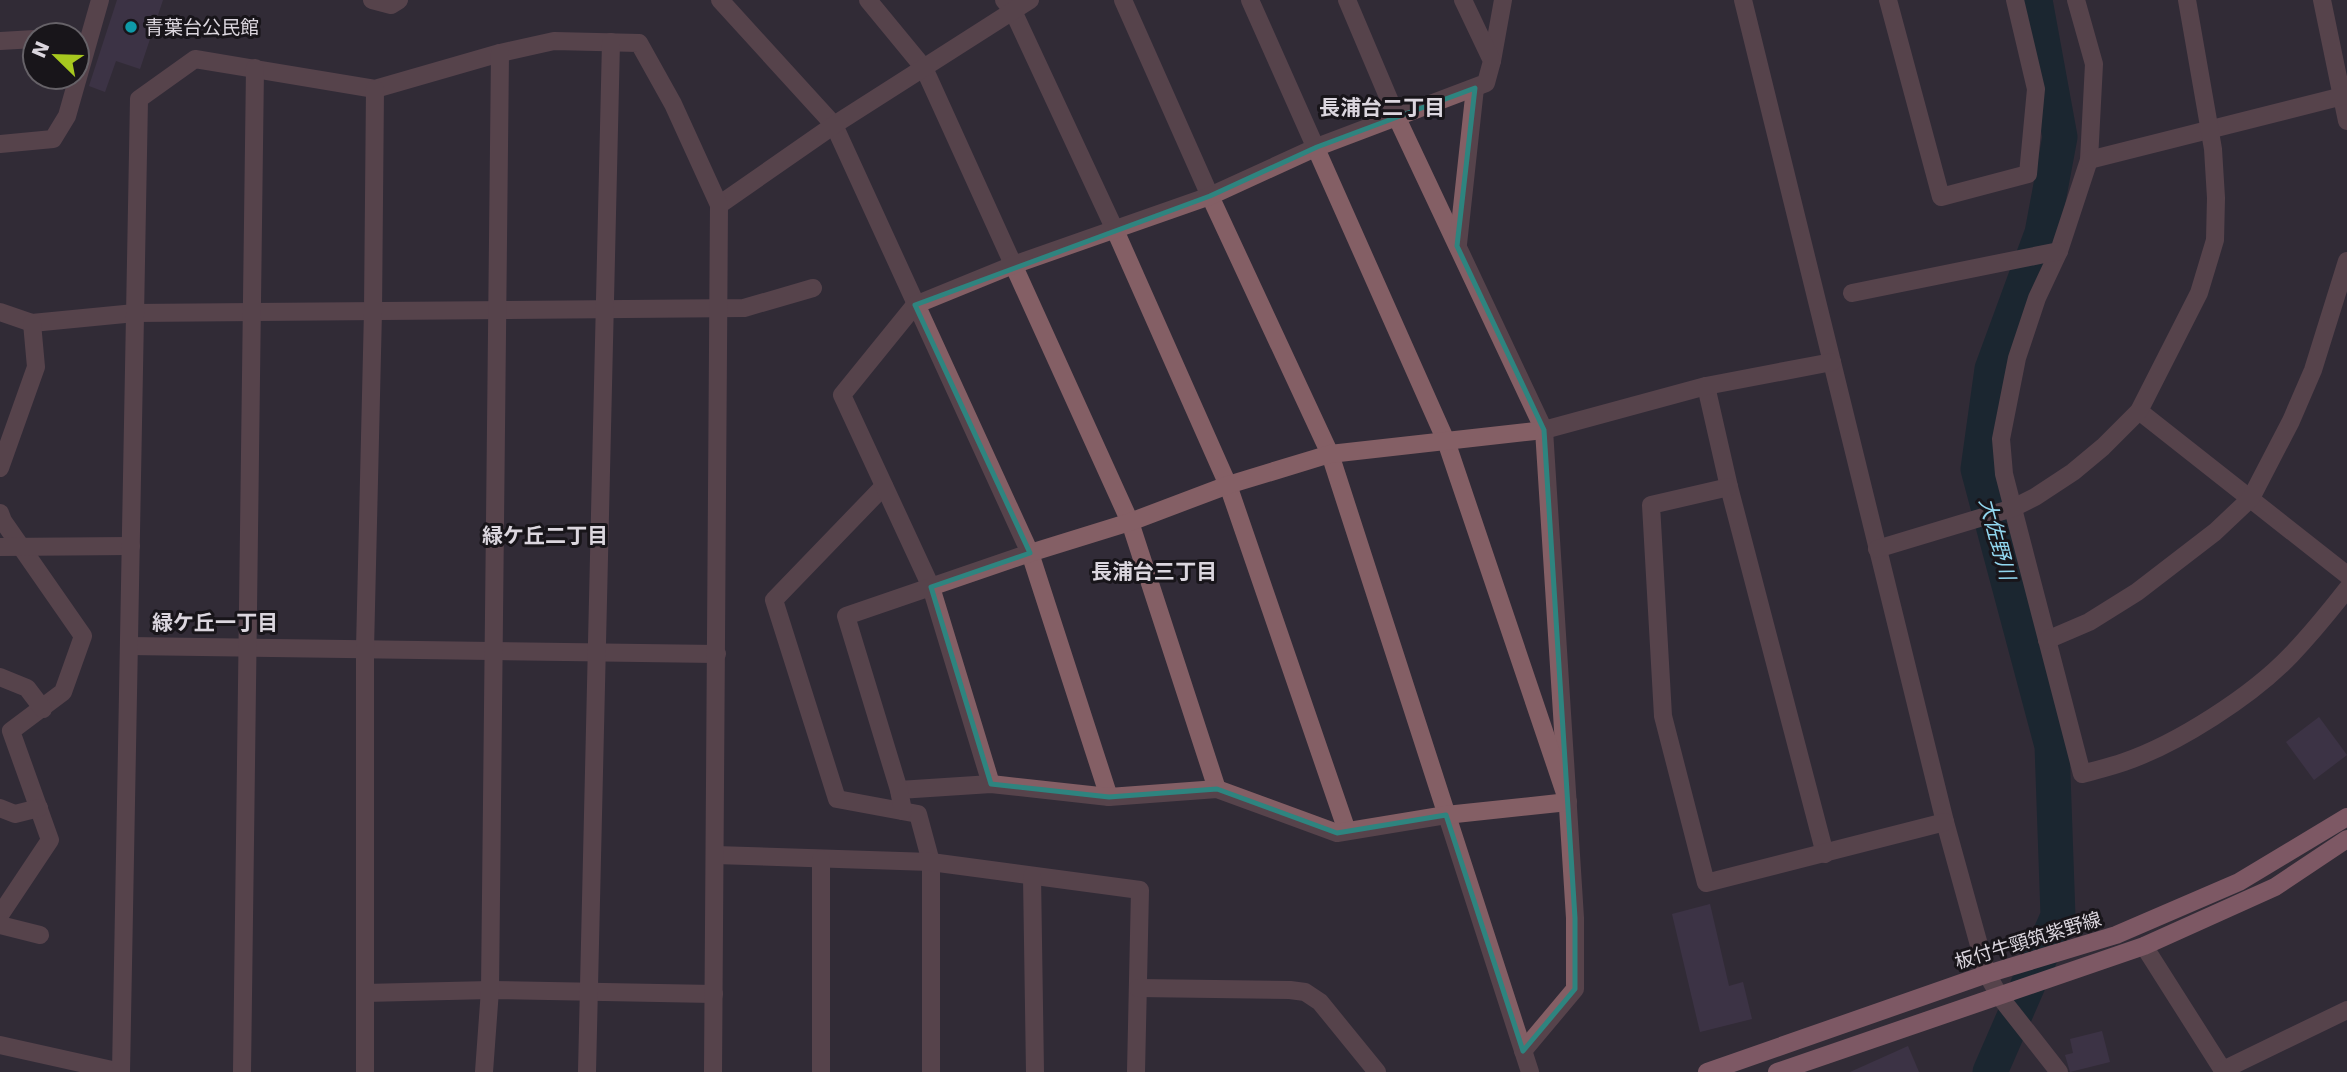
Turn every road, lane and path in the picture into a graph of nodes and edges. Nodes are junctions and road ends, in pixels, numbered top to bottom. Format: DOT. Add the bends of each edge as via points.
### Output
graph roads {
  1 [pos="100,0"];
  2 [pos="372,0"];
  3 [pos="398,0"];
  4 [pos="720,0"];
  5 [pos="868,0"];
  6 [pos="1030,0"];
  7 [pos="1123,0"];
  8 [pos="1250,0"];
  9 [pos="1347,0"];
  10 [pos="1464,0"];
  11 [pos="1503,0"];
  12 [pos="1743,0"];
  13 [pos="1888,0"];
  14 [pos="2015,0"];
  15 [pos="2076,0"];
  16 [pos="2187,0"];
  17 [pos="2322,0"];
  18 [pos="1009,5"];
  19 [pos="90,21"];
  20 [pos="21,40"];
  21 [pos="0,41"];
  22 [pos="611,41"];
  23 [pos="500,53"];
  24 [pos="1492,61"];
  25 [pos="255,68"];
  26 [pos="924,68"];
  27 [pos="1475,88"];
  28 [pos="375,89"];
  29 [pos="72,91"];
  30 [pos="2345,96"];
  31 [pos="1398,118"];
  32 [pos="2347,121"];
  33 [pos="834,125"];
  34 [pos="2209,129"];
  35 [pos="0,144"];
  36 [pos="1317,147"];
  37 [pos="2089,160"];
  38 [pos="1210,196"];
  39 [pos="719,205"];
  40 [pos="1115,230"];
  41 [pos="1457,246"];
  42 [pos="2059,251"];
  43 [pos="2347,261"];
  44 [pos="1013,265"];
  45 [pos="813,288"];
  46 [pos="1852,293"];
  47 [pos="915,305"];
  48 [pos="719,309"];
  49 [pos="498,310"];
  50 [pos="605,310"];
  51 [pos="373,311"];
  52 [pos="0,312"];
  53 [pos="252,312"];
  54 [pos="135,313"];
  55 [pos="32,323"];
  56 [pos="1832,362"];
  57 [pos="1706,386"];
  58 [pos="2140,411"];
  59 [pos="6,430"];
  60 [pos="1544,430"];
  61 [pos="1446,441"];
  62 [pos="1330,454"];
  63 [pos="0,468"];
  64 [pos="1228,485"];
  65 [pos="884,486"];
  66 [pos="1729,487"];
  67 [pos="2251,498"];
  68 [pos="2013,508"];
  69 [pos="0,513"];
  70 [pos="1130,522"];
  71 [pos="20,546"];
  72 [pos="131,546"];
  73 [pos="0,547"];
  74 [pos="1877,549"];
  75 [pos="1030,553"];
  76 [pos="2347,575"];
  77 [pos="931,587"];
  78 [pos="2347,589"];
  79 [pos="2048,640"];
  80 [pos="129,646"];
  81 [pos="248,648"];
  82 [pos="365,649"];
  83 [pos="494,651"];
  84 [pos="597,653"];
  85 [pos="717,654"];
  86 [pos="0,677"];
  87 [pos="43,709"];
  88 [pos="991,784"];
  89 [pos="1217,789"];
  90 [pos="899,790"];
  91 [pos="1109,796"];
  92 [pos="1568,802"];
  93 [pos="0,808"];
  94 [pos="39,808"];
  95 [pos="903,811"];
  96 [pos="1446,816"];
  97 [pos="2347,817"];
  98 [pos="1945,822"];
  99 [pos="1347,831"];
  100 [pos="2347,839"];
  101 [pos="1825,854"];
  102 [pos="715,855"];
  103 [pos="821,859"];
  104 [pos="931,862"];
  105 [pos="1032,876"];
  106 [pos="0,915"];
  107 [pos="0,925"];
  108 [pos="40,935"];
  109 [pos="2144,946"];
  110 [pos="1987,974"];
  111 [pos="1138,988"];
  112 [pos="491,990"];
  113 [pos="365,993"];
  114 [pos="589,993"];
  115 [pos="713,994"];
  116 [pos="2000,997"];
  117 [pos="2347,1010"];
  118 [pos="0,1045"];
  119 [pos="1523,1051"];
  120 [pos="2224,1071"];
  121 [pos="121,1072"];
  122 [pos="242,1072"];
  123 [pos="365,1072"];
  124 [pos="484,1072"];
  125 [pos="587,1072"];
  126 [pos="713,1072"];
  127 [pos="821,1072"];
  128 [pos="931,1072"];
  129 [pos="1035,1072"];
  130 [pos="1136,1072"];
  131 [pos="1377,1072"];
  132 [pos="1530,1072"];
  133 [pos="1707,1072"];
  134 [pos="1777,1072"];
  135 [pos="2059,1072"];
  1 -- 19 [label="street"];
  2 -- 3 [label="street" via="391,5"];
  4 -- 33 [label="street"];
  5 -- 26 [label="street"];
  6 -- 18 [label="street"];
  7 -- 38 [label="street"];
  8 -- 36 [label="street"];
  9 -- 31 [label="street"];
  10 -- 24 [label="street"];
  11 -- 24 [label="street"];
  12 -- 56 [label="street"];
  13 -- 14 [label="street" via="1941,197 2028,174 2036,89"];
  15 -- 37 [label="street" via="2094,64"];
  16 -- 34 [label="street"];
  17 -- 30 [label="street"];
  18 -- 26 [label="street"];
  18 -- 40 [label="street"];
  20 -- 21 [label="street"];
  22 -- 23 [label="street" via="554,41"];
  22 -- 39 [label="street" via="639,43"];
  22 -- 50 [label="street"];
  23 -- 28 [label="street"];
  23 -- 49 [label="street"];
  24 -- 27 [label="street" via="1486,83"];
  25 -- 28 [label="street"];
  25 -- 53 [label="street"];
  25 -- 54 [label="street" via="195,59 139,99"];
  26 -- 33 [label="street"];
  26 -- 44 [label="street"];
  27 -- 31 [label="street"];
  27 -- 41 [label="street"];
  28 -- 51 [label="street"];
  29 -- 35 [label="street" via="67,116 53,139"];
  30 -- 32 [label="street"];
  30 -- 34 [label="street"];
  31 -- 36 [label="street"];
  31 -- 41 [label="street"];
  33 -- 39 [label="street"];
  33 -- 47 [label="street"];
  34 -- 37 [label="street"];
  34 -- 58 [label="street" via="2215,240 2199,293"];
  36 -- 38 [label="street"];
  36 -- 61 [label="street"];
  37 -- 42 [label="street"];
  38 -- 40 [label="street"];
  38 -- 62 [label="street"];
  39 -- 48 [label="street"];
  40 -- 44 [label="street"];
  40 -- 64 [label="street"];
  41 -- 60 [label="street"];
  42 -- 46 [label="street"];
  42 -- 68 [label="street" via="2037,298 2007,402 2001,439"];
  43 -- 67 [label="street" via="2313,370"];
  44 -- 47 [label="street"];
  44 -- 70 [label="street"];
  45 -- 48 [label="street" via="744,308"];
  47 -- 65 [label="street" via="842,396"];
  47 -- 75 [label="street"];
  48 -- 50 [label="street"];
  48 -- 85 [label="street"];
  49 -- 50 [label="street"];
  49 -- 51 [label="street"];
  49 -- 83 [label="street"];
  50 -- 84 [label="street"];
  51 -- 53 [label="street"];
  51 -- 82 [label="street"];
  52 -- 55 [label="street"];
  53 -- 54 [label="street"];
  53 -- 81 [label="street"];
  54 -- 55 [label="street"];
  54 -- 72 [label="street"];
  55 -- 59 [label="street" via="36,367"];
  56 -- 57 [label="street"];
  56 -- 74 [label="street"];
  57 -- 60 [label="street"];
  57 -- 66 [label="street"];
  58 -- 67 [label="street"];
  58 -- 68 [label="street" via="2073,472"];
  59 -- 63 [label="street"];
  60 -- 61 [label="street"];
  60 -- 92 [label="street"];
  61 -- 62 [label="street"];
  61 -- 92 [label="street"];
  62 -- 64 [label="street"];
  62 -- 96 [label="street"];
  64 -- 70 [label="street"];
  64 -- 99 [label="street"];
  65 -- 77 [label="street"];
  65 -- 95 [label="street" via="774,600 838,799"];
  66 -- 101 [label="street"];
  66 -- 101 [label="street" via="1651,505 1663,716 1706,883"];
  67 -- 76 [label="street"];
  67 -- 79 [label="street" via="2215,533 2137,592 2089,622"];
  68 -- 74 [label="street"];
  68 -- 79 [label="street"];
  69 -- 71 [label="street"];
  70 -- 75 [label="street"];
  70 -- 89 [label="street"];
  71 -- 72 [label="street"];
  71 -- 73 [label="street"];
  71 -- 87 [label="street" via="83,636 63,692"];
  72 -- 80 [label="street"];
  74 -- 98 [label="street"];
  75 -- 77 [label="street"];
  75 -- 91 [label="street"];
  77 -- 88 [label="street"];
  77 -- 90 [label="street" via="846,616"];
  78 -- 79 [label="street" via="2289,657 2204,722 2125,762 2082,775"];
  80 -- 81 [label="street"];
  80 -- 121 [label="street"];
  81 -- 82 [label="street"];
  81 -- 122 [label="street"];
  82 -- 83 [label="street"];
  82 -- 113 [label="street"];
  83 -- 84 [label="street"];
  83 -- 112 [label="street"];
  84 -- 85 [label="street"];
  84 -- 114 [label="street"];
  85 -- 102 [label="street"];
  86 -- 87 [label="street" via="27,688"];
  87 -- 94 [label="street" via="11,730"];
  88 -- 90 [label="street"];
  88 -- 91 [label="street"];
  89 -- 91 [label="street"];
  89 -- 99 [label="street" via="1337,833"];
  90 -- 95 [label="street"];
  92 -- 96 [label="street"];
  92 -- 119 [label="street" via="1575,989"];
  93 -- 94 [label="street" via="15,814"];
  94 -- 106 [label="street" via="50,840"];
  95 -- 104 [label="street" via="918,814"];
  96 -- 99 [label="street"];
  96 -- 119 [label="street"];
  97 -- 110 [label="main road, 板付牛頸筑紫野線" via="2227,887 2116,935"];
  98 -- 101 [label="street"];
  98 -- 110 [label="street"];
  100 -- 109 [label="main road" via="2275,887"];
  102 -- 103 [label="street"];
  102 -- 115 [label="street"];
  103 -- 104 [label="street"];
  103 -- 127 [label="street"];
  104 -- 105 [label="street"];
  104 -- 128 [label="street"];
  105 -- 111 [label="street" via="1140,890"];
  105 -- 129 [label="street"];
  107 -- 108 [label="street"];
  109 -- 116 [label="main road"];
  109 -- 120 [label="street"];
  110 -- 116 [label="street"];
  110 -- 133 [label="main road, 板付牛頸筑紫野線"];
  111 -- 130 [label="street"];
  111 -- 131 [label="street" via="1306,992 1320,1002"];
  112 -- 113 [label="street"];
  112 -- 114 [label="street"];
  112 -- 124 [label="street"];
  113 -- 123 [label="street"];
  114 -- 115 [label="street"];
  114 -- 125 [label="street"];
  115 -- 126 [label="street"];
  116 -- 134 [label="main road"];
  116 -- 135 [label="street"];
  117 -- 120 [label="street"];
  118 -- 121 [label="street"];
  119 -- 132 [label="street"];
}
